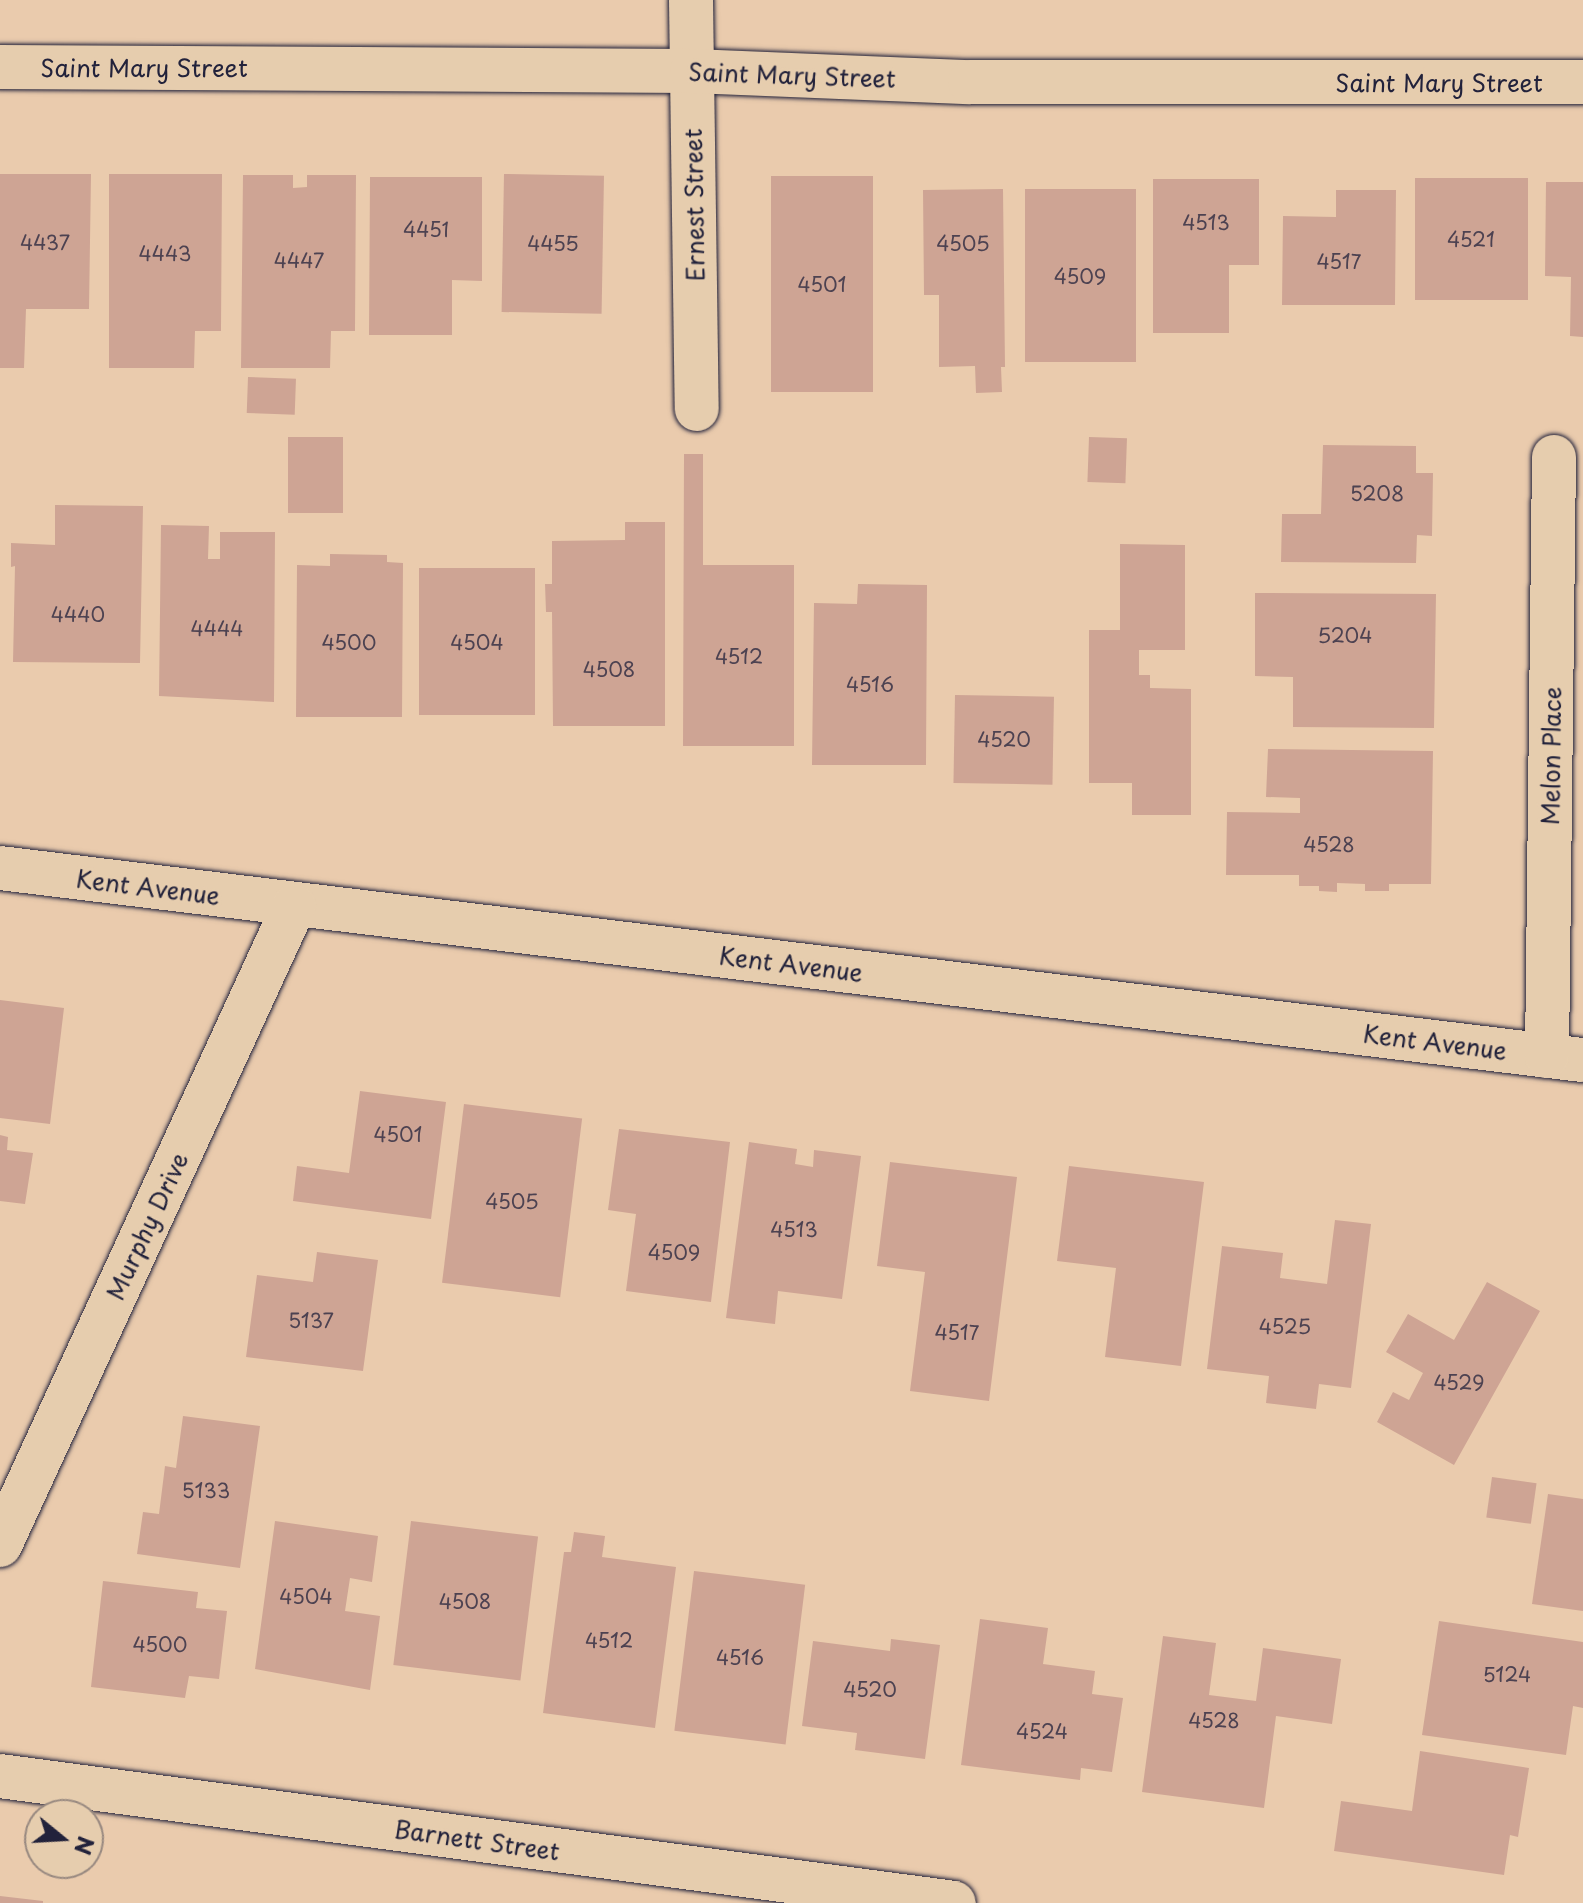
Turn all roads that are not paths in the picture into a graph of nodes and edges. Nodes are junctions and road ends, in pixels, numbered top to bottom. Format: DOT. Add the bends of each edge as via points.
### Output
graph roads {
  1 [pos="691,0"];
  2 [pos="0,67"];
  3 [pos="692,71"];
  4 [pos="1583,82"];
  5 [pos="697,409"];
  6 [pos="1554,457"];
  7 [pos="0,868"];
  8 [pos="294,906"];
  9 [pos="1565,1058"];
  10 [pos="0,1545"];
  11 [pos="0,1776"];
  12 [pos="954,1903"];
  1 -- 3 [label="street, Ernest Street"];
  2 -- 3 [label="street, Saint Mary Street"];
  3 -- 4 [label="street, Saint Mary Street" via="970,82"];
  3 -- 5 [label="street, Ernest Street"];
  6 -- 9 [label="street, Melon Place"];
  7 -- 8 [label="street, Kent Avenue"];
  8 -- 9 [label="street, Kent Avenue"];
  8 -- 10 [label="street, Murphy Drive"];
  11 -- 12 [label="street, Barnett Street"];
}
